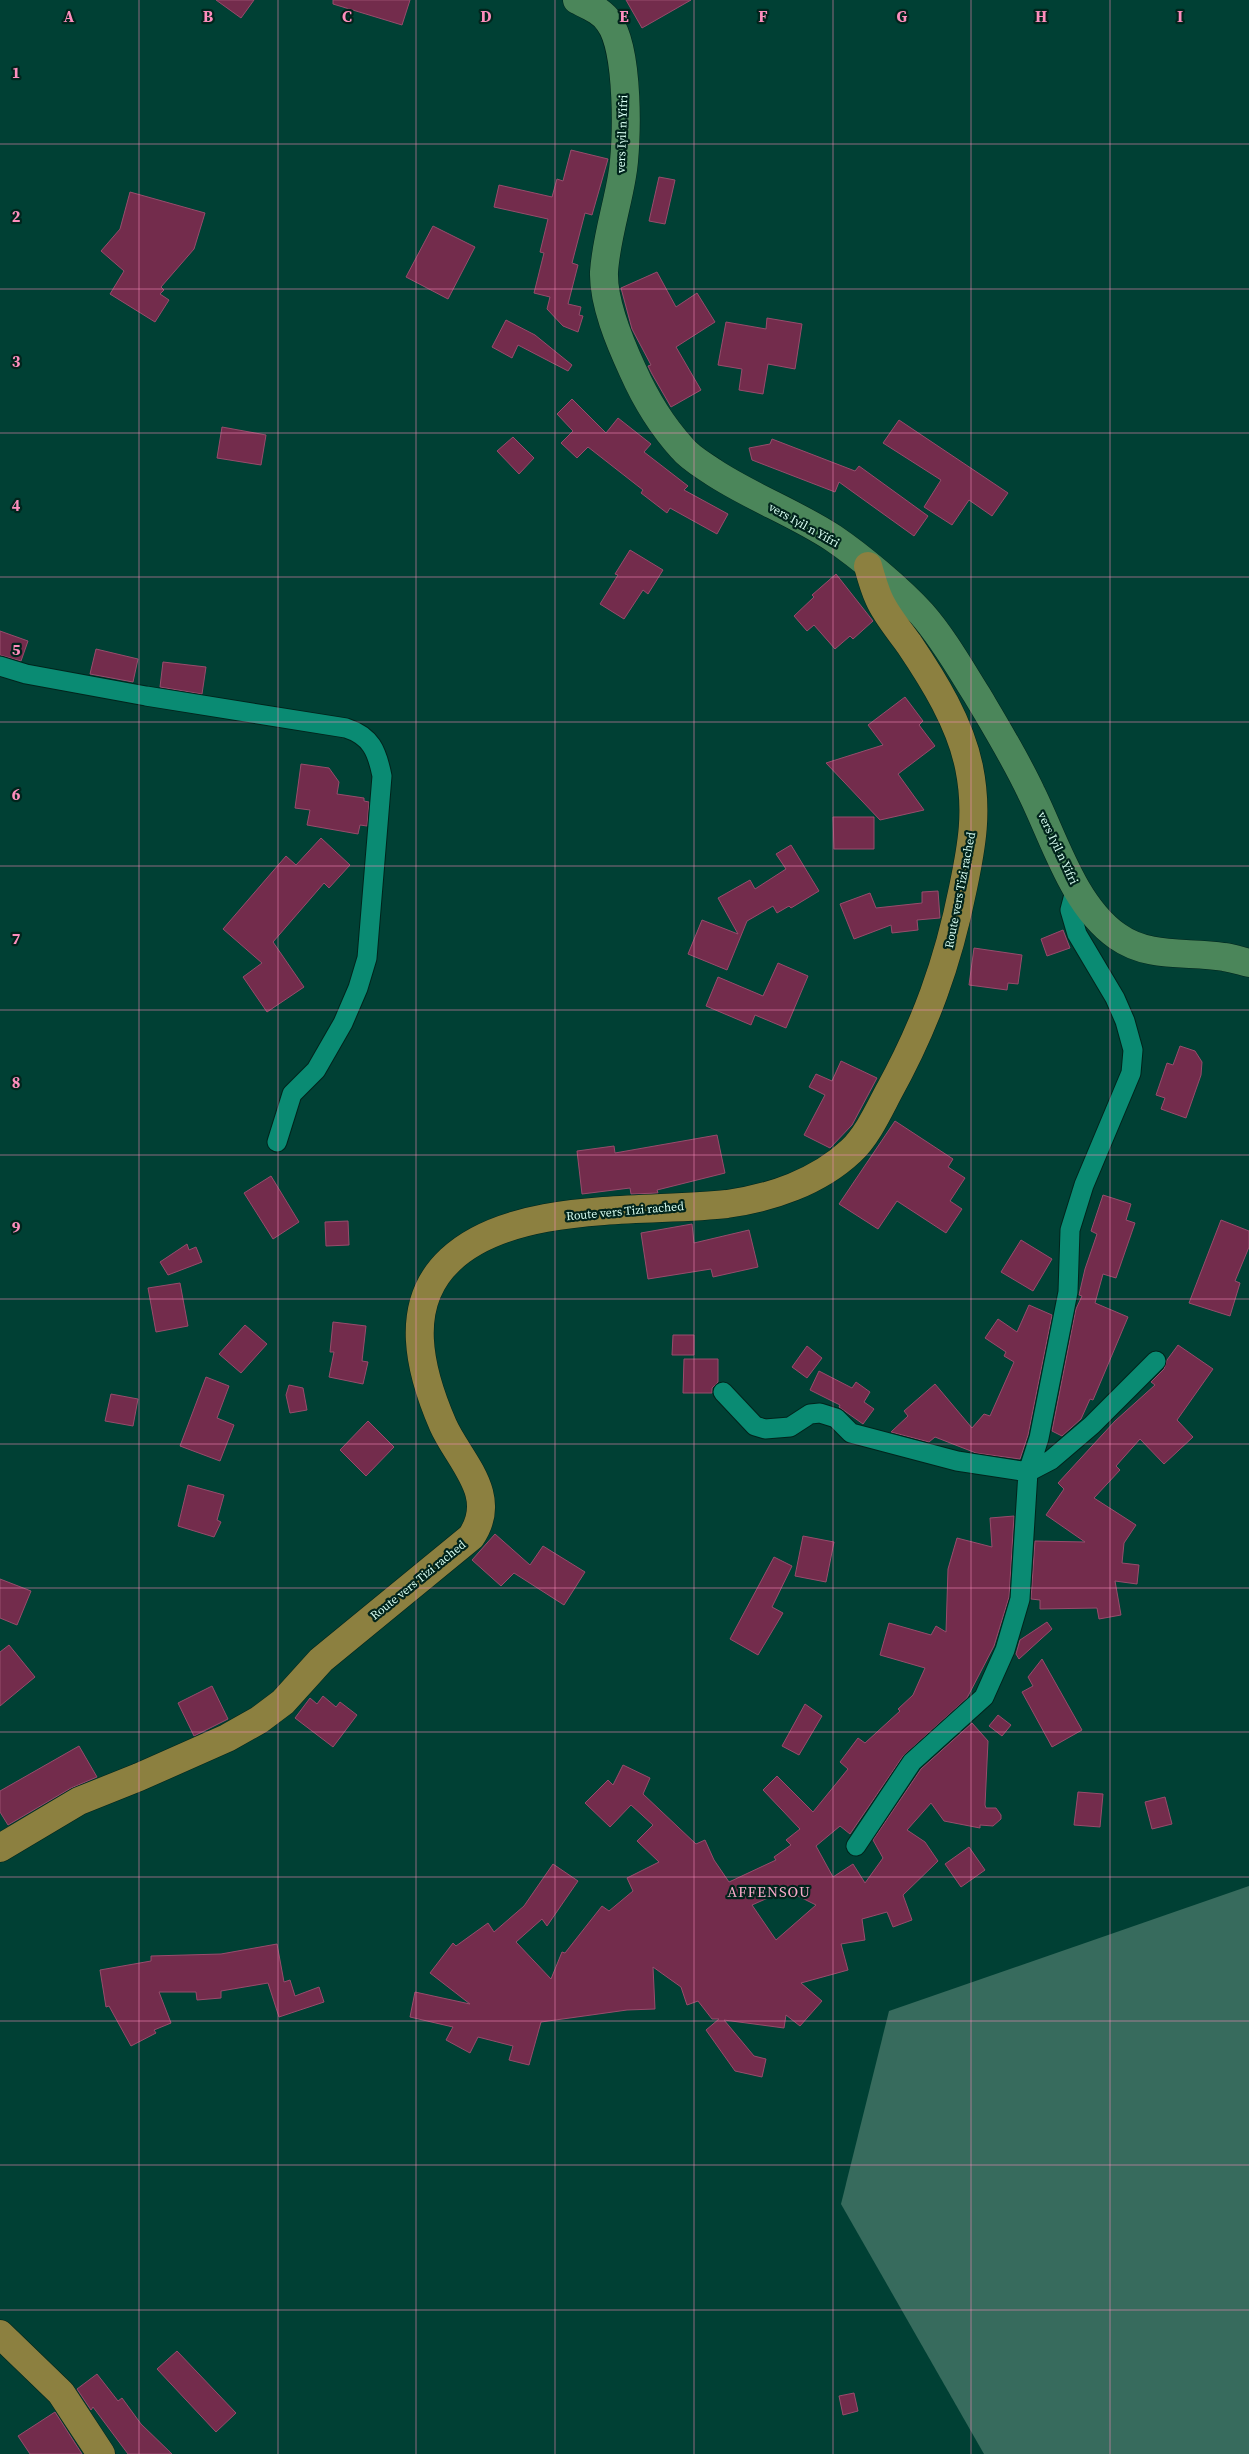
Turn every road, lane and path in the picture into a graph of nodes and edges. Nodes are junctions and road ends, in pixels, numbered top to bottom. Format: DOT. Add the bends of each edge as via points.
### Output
graph roads {
  1 [pos="578,0"];
  2 [pos="868,566"];
  3 [pos="0,666"];
  4 [pos="1076,887"];
  5 [pos="1249,963"];
  6 [pos="277,1142"];
  7 [pos="1156,1361"];
  8 [pos="723,1392"];
  9 [pos="1028,1472"];
  10 [pos="856,1846"];
  11 [pos="0,1848"];
  12 [pos="0,2334"];
  13 [pos="102,2454"];
  1 -- 2 [label="main road, vers Iγil n Yifri" via="608,20 618,38 623,70 623,172 604,272 607,302 633,371 683,450 735,487 832,538"];
  2 -- 4 [label="main road, vers Iγil n Yifri" via="899,590 925,617 961,669 1030,788"];
  2 -- 11 [label="main road, Route vers Tizi rached" via="879,600 913,649 958,729 969,765 975,810 952,941 925,1021 873,1122 853,1149 821,1174 758,1198 725,1204 585,1212 490,1234 468,1245 448,1262 432,1285 420,1312 419,1348 444,1428 466,1462 478,1490 481,1517 471,1537 321,1660 283,1702 259,1720 227,1738 79,1801"];
  3 -- 6 [label="street" via="26,674 146,696 346,728 361,732 372,745 382,776 366,958 343,1023 316,1070 292,1094"];
  4 -- 5 [label="main road, vers Iγil n Yifri" via="1096,918 1117,937 1136,947 1166,954 1224,956"];
  4 -- 9 [label="street" via="1070,910 1078,934 1115,998 1133,1050 1131,1073 1084,1185 1070,1230 1068,1292 1041,1429"];
  7 -- 9 [label="street" via="1092,1425 1051,1460"];
  8 -- 9 [label="street" via="755,1426 766,1429 790,1427 810,1414 820,1413 836,1418 851,1433 957,1461"];
  9 -- 10 [label="street" via="1020,1599 1005,1650 984,1698 912,1762"];
  12 -- 13 [label="main road" via="61,2392"];
}
